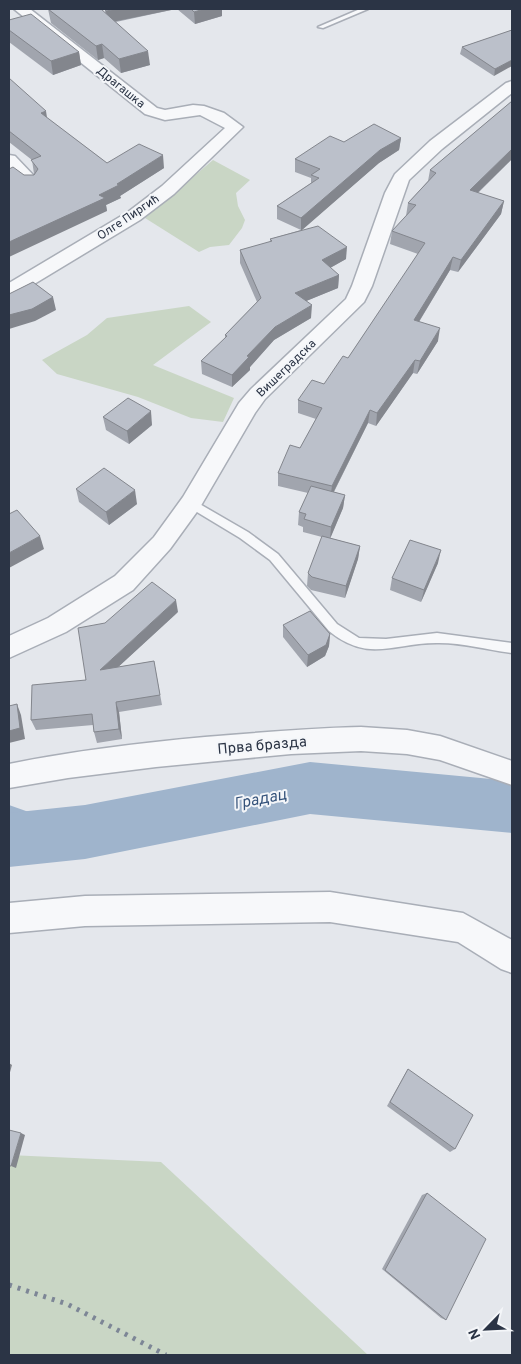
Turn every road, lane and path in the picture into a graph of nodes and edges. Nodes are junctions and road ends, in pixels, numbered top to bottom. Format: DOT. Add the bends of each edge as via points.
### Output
graph roads {
  1 [pos="21,9"];
  2 [pos="365,9"];
  3 [pos="321,27"];
  4 [pos="512,86"];
  5 [pos="235,127"];
  6 [pos="9,160"];
  7 [pos="30,182"];
  8 [pos="9,291"];
  9 [pos="191,503"];
  10 [pos="9,647"];
  11 [pos="512,648"];
  12 [pos="512,773"];
  13 [pos="9,776"];
  14 [pos="9,918"];
  15 [pos="512,958"];
  1 -- 5 [label="street, Драгашка" via="150,111 167,116 206,111"];
  2 -- 3 [label="lane"];
  4 -- 9 [label="street, Вишеградска" via="436,145 401,178 354,302 258,394"];
  5 -- 8 [label="street, Олге Пиргић" via="168,190 134,216"];
  6 -- 7 [label="street"];
  9 -- 10 [label="street, Вишеградска" via="162,543 124,583 57,625"];
  9 -- 11 [label="lane" via="250,538 274,557 294,577 332,628 358,643 377,645 438,638"];
  12 -- 13 [label="street, Прва бразда" via="431,746 372,738 156,754"];
  14 -- 15 [label="street" via="86,911 330,907 464,928"];
}
